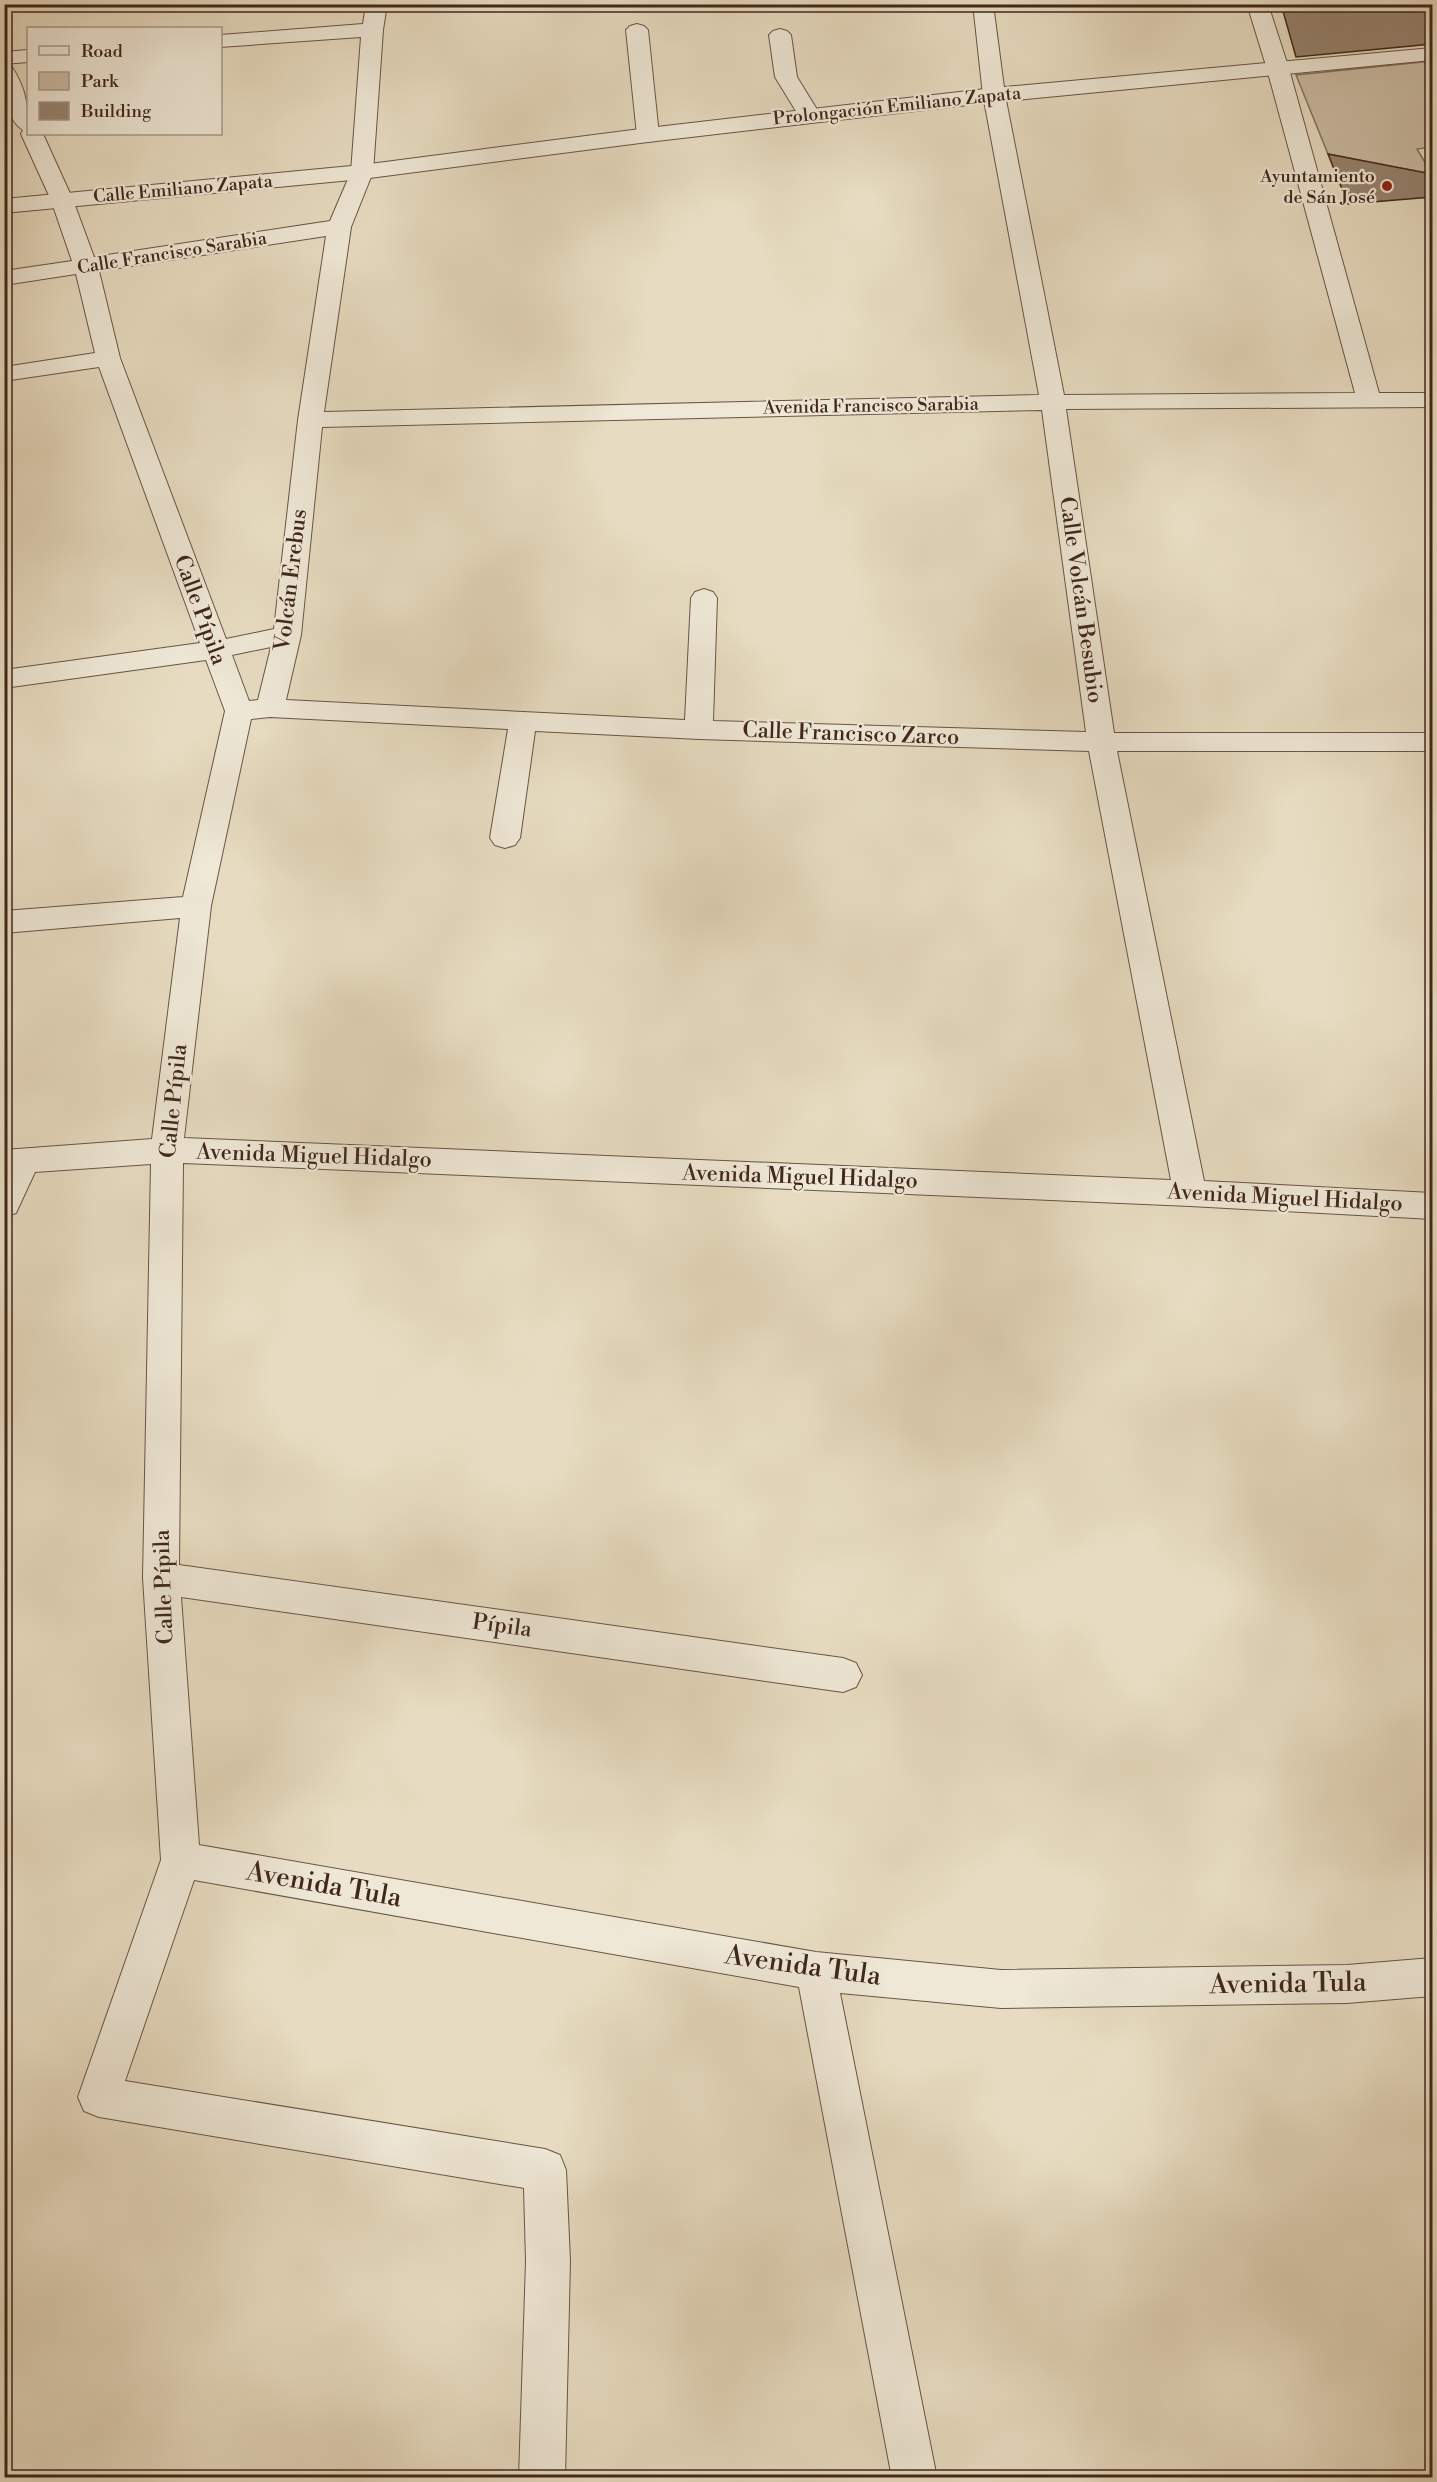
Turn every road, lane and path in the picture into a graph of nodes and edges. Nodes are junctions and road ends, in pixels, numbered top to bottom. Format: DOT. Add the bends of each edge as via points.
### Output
graph roads {
  1 [pos="377,4"];
  2 [pos="984,4"];
  3 [pos="1257,4"];
  4 [pos="372,30"];
  5 [pos="637,30"];
  6 [pos="780,35"];
  7 [pos="222,41"];
  8 [pos="1432,54"];
  9 [pos="27,56"];
  10 [pos="4,58"];
  11 [pos="1278,69"];
  12 [pos="4,72"];
  13 [pos="994,95"];
  14 [pos="810,116"];
  15 [pos="27,123"];
  16 [pos="32,135"];
  17 [pos="648,135"];
  18 [pos="362,172"];
  19 [pos="62,200"];
  20 [pos="4,206"];
  21 [pos="339,226"];
  22 [pos="86,266"];
  23 [pos="4,278"];
  24 [pos="108,358"];
  25 [pos="4,374"];
  26 [pos="1370,400"];
  27 [pos="1432,400"];
  28 [pos="1053,402"];
  29 [pos="310,420"];
  30 [pos="704,598"];
  31 [pos="287,635"];
  32 [pos="214,650"];
  33 [pos="4,679"];
  34 [pos="270,708"];
  35 [pos="239,711"];
  36 [pos="523,720"];
  37 [pos="699,730"];
  38 [pos="1101,742"];
  39 [pos="1432,742"];
  40 [pos="505,838"];
  41 [pos="196,906"];
  42 [pos="4,922"];
  43 [pos="167,1150"];
  44 [pos="14,1162"];
  45 [pos="1190,1193"];
  46 [pos="4,1204"];
  47 [pos="1432,1206"];
  48 [pos="161,1578"];
  49 [pos="843,1675"];
  50 [pos="181,1860"];
  51 [pos="816,1971"];
  52 [pos="1432,1977"];
  53 [pos="542,2478"];
  54 [pos="915,2478"];
  1 -- 4 [label="street, Volcán Erebus"];
  2 -- 13 [label="street, Calle Volcán Besubio"];
  3 -- 11 [label="street"];
  4 -- 7 [label="street"];
  4 -- 18 [label="street, Volcán Erebus"];
  5 -- 17 [label="street"];
  6 -- 14 [label="street" via="786,77"];
  8 -- 11 [label="street, Prolongación Emiliano Zapata"];
  9 -- 10 [label="street"];
  11 -- 13 [label="street, Prolongación Emiliano Zapata"];
  11 -- 26 [label="street"];
  12 -- 15 [label="street"];
  13 -- 14 [label="street, Prolongación Emiliano Zapata"];
  13 -- 28 [label="street, Calle Volcán Besubio"];
  14 -- 17 [label="street, Prolongación Emiliano Zapata"];
  16 -- 19 [label="street, Calle Pípila"];
  17 -- 18 [label="street, Prolongación Emiliano Zapata"];
  18 -- 19 [label="street, Calle Emiliano Zapata"];
  18 -- 21 [label="street, Volcán Erebus"];
  19 -- 20 [label="street, Calle Emiliano Zapata"];
  19 -- 22 [label="street, Calle Pípila"];
  21 -- 22 [label="street, Calle Francisco Sarabia"];
  21 -- 29 [label="street, Volcán Erebus"];
  22 -- 23 [label="street, Calle Francisco Sarabia"];
  22 -- 24 [label="street, Calle Pípila"];
  24 -- 25 [label="street"];
  24 -- 32 [label="street, Calle Pípila"];
  26 -- 27 [label="street, Avenida Francisco Sarabia"];
  26 -- 28 [label="street, Avenida Francisco Sarabia"];
  28 -- 29 [label="street, Avenida Francisco Sarabia"];
  28 -- 38 [label="street, Calle Volcán Besubio"];
  29 -- 31 [label="street, Volcán Erebus"];
  30 -- 37 [label="street"];
  31 -- 32 [label="street"];
  31 -- 34 [label="street, Volcán Erebus"];
  32 -- 33 [label="street"];
  32 -- 35 [label="street, Calle Pípila"];
  34 -- 35 [label="street"];
  34 -- 36 [label="street, Calle Francisco Zarco"];
  35 -- 41 [label="street, Calle Pípila"];
  36 -- 37 [label="street, Calle Francisco Zarco"];
  36 -- 40 [label="street"];
  37 -- 38 [label="street, Calle Francisco Zarco"];
  38 -- 39 [label="street, Calle Francisco Zarco"];
  38 -- 45 [label="street, Calle Volcán Besubio"];
  41 -- 42 [label="street"];
  41 -- 43 [label="street, Calle Pípila"];
  43 -- 44 [label="street, Avenida Miguel Hidalgo"];
  43 -- 45 [label="street, Avenida Miguel Hidalgo"];
  43 -- 48 [label="street, Calle Pípila"];
  44 -- 46 [label="street"];
  45 -- 47 [label="street, Avenida Miguel Hidalgo"];
  48 -- 49 [label="street, Pípila"];
  48 -- 50 [label="street, Calle Pípila"];
  50 -- 51 [label="street, Avenida Tula"];
  50 -- 53 [label="street, Calle Pípila" via="99,2097 545,2170 548,2261"];
  51 -- 52 [label="street, Avenida Tula" via="1001,1989 1347,1984"];
  51 -- 54 [label="street"];
}
